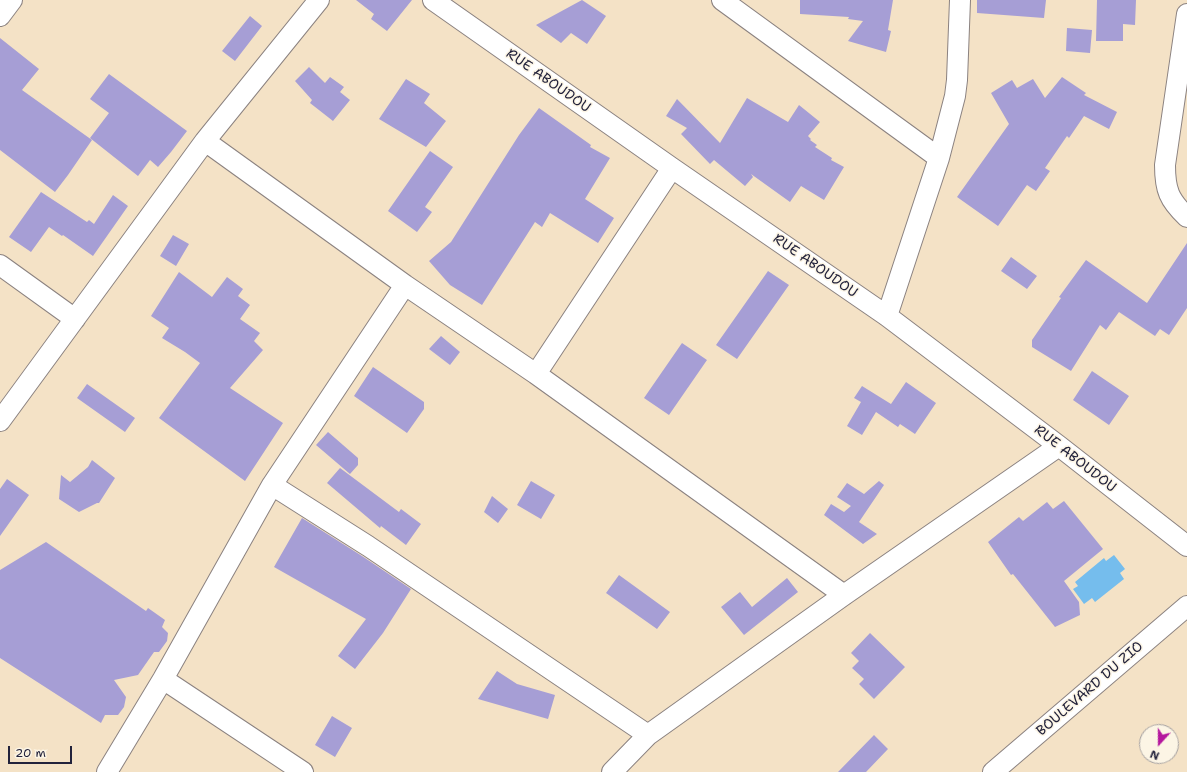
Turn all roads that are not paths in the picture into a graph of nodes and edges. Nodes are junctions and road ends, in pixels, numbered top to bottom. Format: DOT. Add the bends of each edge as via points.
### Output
graph roads {
  1 [pos="12,0"];
  2 [pos="320,0"];
  3 [pos="433,0"];
  4 [pos="722,0"];
  5 [pos="960,0"];
  6 [pos="1187,14"];
  7 [pos="0,16"];
  8 [pos="205,141"];
  9 [pos="938,158"];
  10 [pos="672,168"];
  11 [pos="1187,217"];
  12 [pos="0,265"];
  13 [pos="405,285"];
  14 [pos="887,316"];
  15 [pos="75,319"];
  16 [pos="536,374"];
  17 [pos="0,421"];
  18 [pos="1059,446"];
  19 [pos="272,485"];
  20 [pos="1187,546"];
  21 [pos="844,595"];
  22 [pos="1187,606"];
  23 [pos="163,679"];
  24 [pos="648,735"];
  25 [pos="108,772"];
  26 [pos="303,772"];
  27 [pos="612,772"];
  28 [pos="993,772"];
  1 -- 7 [label="street"];
  2 -- 8 [label="street"];
  3 -- 10 [label="street, RUE ABOUDOU"];
  4 -- 9 [label="street"];
  5 -- 9 [label="street" via="955,96"];
  6 -- 11 [label="street" via="1165,180 1176,207"];
  8 -- 13 [label="street"];
  8 -- 15 [label="street"];
  9 -- 14 [label="street"];
  10 -- 14 [label="street, RUE ABOUDOU"];
  10 -- 16 [label="street"];
  12 -- 15 [label="street"];
  13 -- 16 [label="street"];
  13 -- 19 [label="street"];
  14 -- 18 [label="street, RUE ABOUDOU"];
  15 -- 17 [label="street"];
  16 -- 21 [label="street"];
  18 -- 20 [label="street, RUE ABOUDOU"];
  18 -- 21 [label="street"];
  19 -- 23 [label="street"];
  19 -- 24 [label="street" via="368,546"];
  21 -- 24 [label="street"];
  22 -- 28 [label="street, BOULEVARD DU ZIO"];
  23 -- 25 [label="street"];
  23 -- 26 [label="street"];
  24 -- 27 [label="street"];
}
